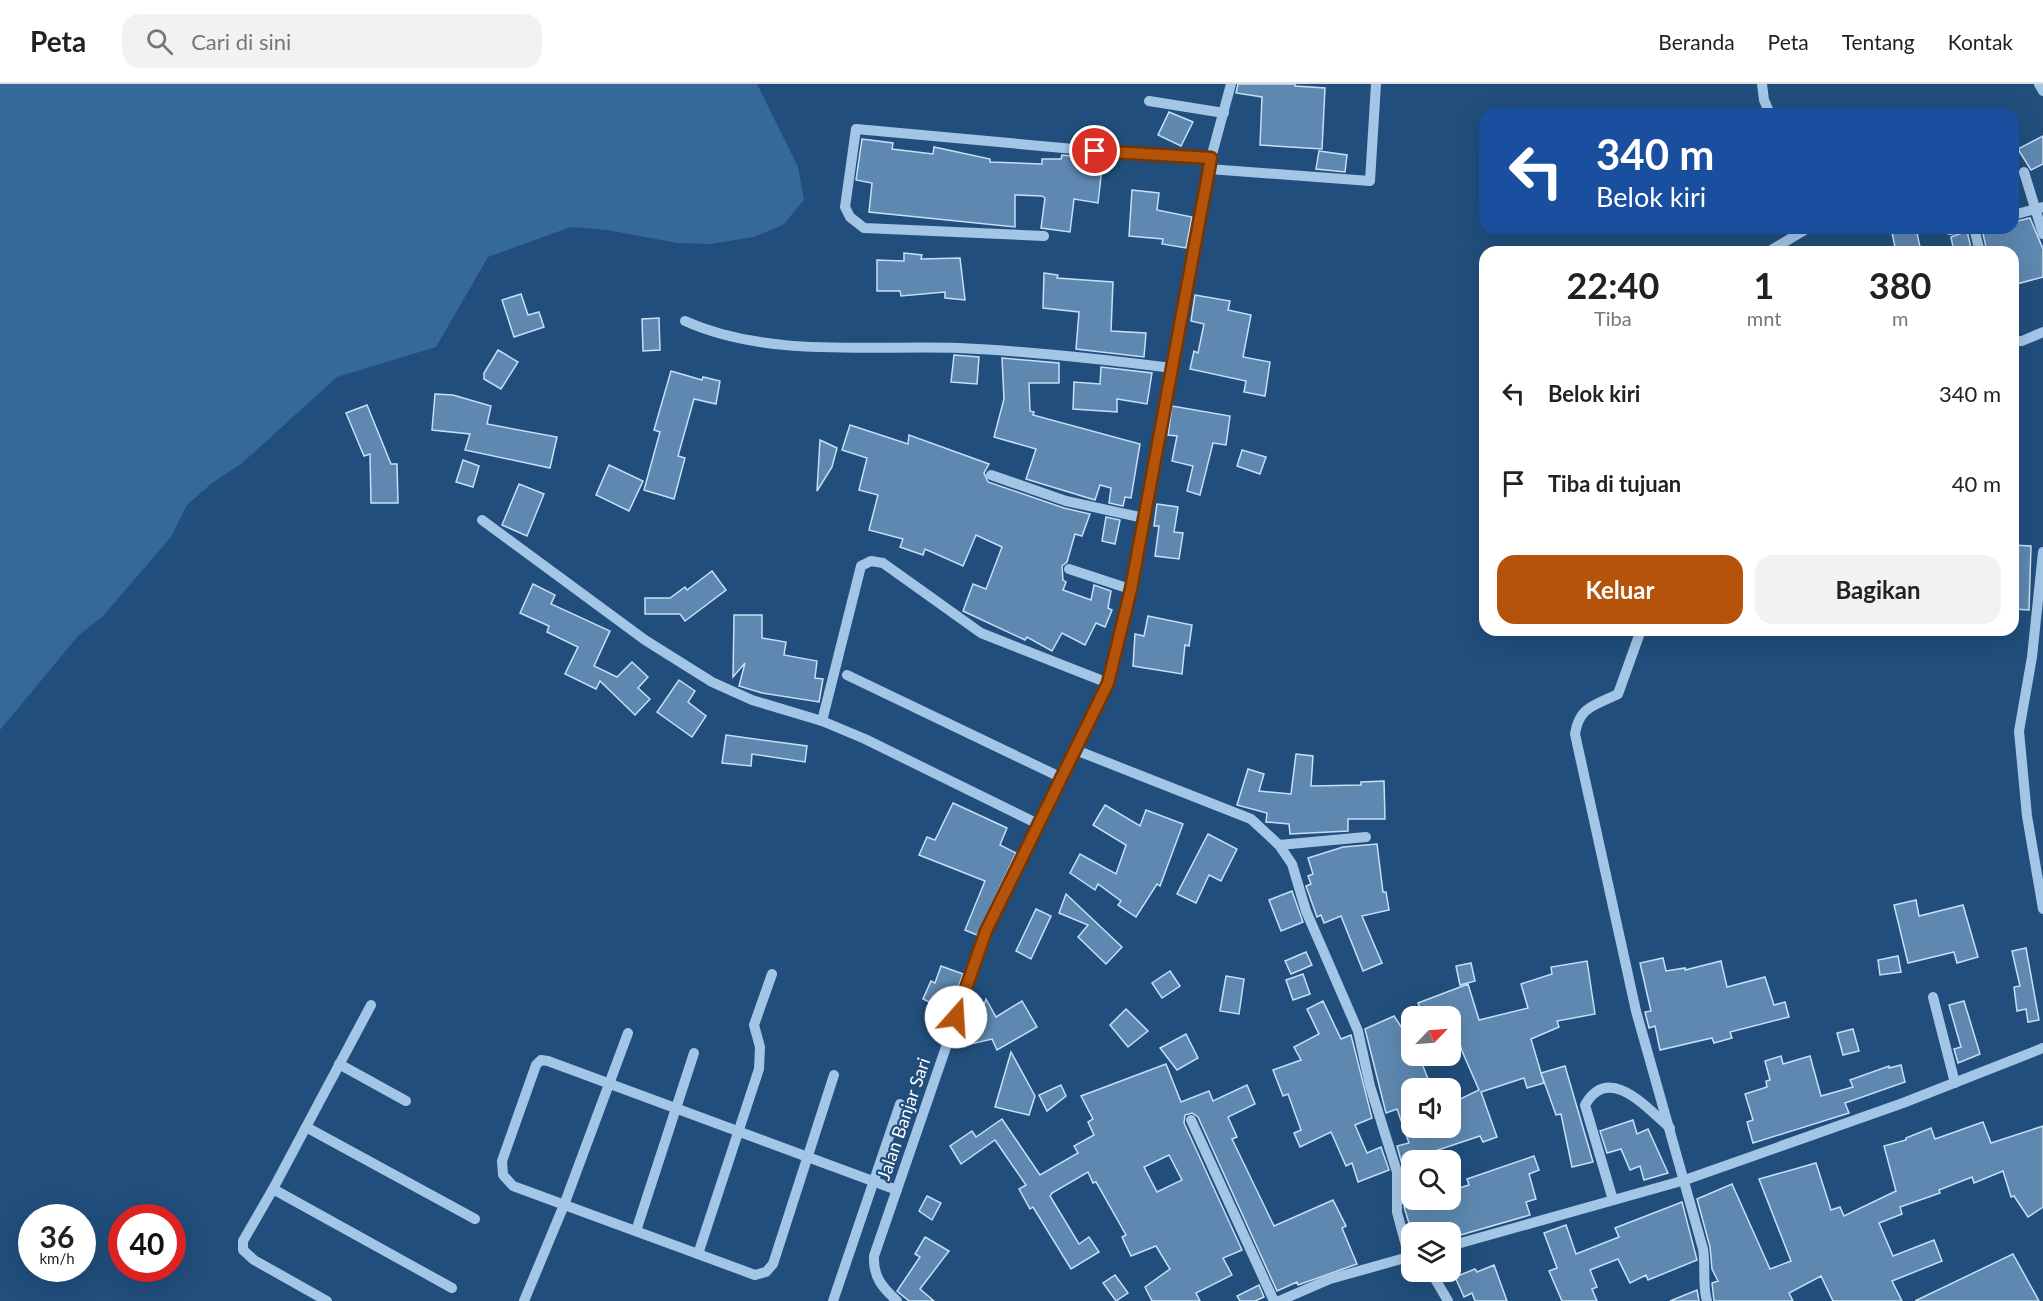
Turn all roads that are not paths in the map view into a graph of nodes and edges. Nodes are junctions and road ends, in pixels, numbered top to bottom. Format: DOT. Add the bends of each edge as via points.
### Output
graph roads {
  1 [pos="1231,84"];
  2 [pos="1376,84"];
  3 [pos="1762,84"];
  4 [pos="2039,84"];
  5 [pos="2043,92"];
  6 [pos="1149,101"];
  7 [pos="1767,108"];
  8 [pos="1224,113"];
  9 [pos="1210,163"];
  10 [pos="2024,172"];
  11 [pos="2040,208"];
  12 [pos="2019,213"];
  13 [pos="1798,234"];
  14 [pos="2043,234"];
  15 [pos="1044,236"];
  16 [pos="1778,246"];
  17 [pos="685,321"];
  18 [pos="2043,333"];
  19 [pos="2019,341"];
  20 [pos="1172,368"];
  21 [pos="991,475"];
  22 [pos="1144,518"];
  23 [pos="482,520"];
  24 [pos="2043,552"];
  25 [pos="1069,569"];
  26 [pos="1131,589"];
  27 [pos="1639,636"];
  28 [pos="847,675"];
  29 [pos="1108,683"];
  30 [pos="822,721"];
  31 [pos="1073,749"];
  32 [pos="1060,777"];
  33 [pos="1038,824"];
  34 [pos="1366,837"];
  35 [pos="1280,845"];
  36 [pos="2043,909"];
  37 [pos="772,974"];
  38 [pos="1933,997"];
  39 [pos="371,1005"];
  40 [pos="628,1033"];
  41 [pos="2043,1048"];
  42 [pos="694,1053"];
  43 [pos="339,1064"];
  44 [pos="834,1075"];
  45 [pos="1955,1083"];
  46 [pos="610,1084"];
  47 [pos="406,1101"];
  48 [pos="900,1104"];
  49 [pos="676,1108"];
  50 [pos="1191,1120"];
  51 [pos="306,1127"];
  52 [pos="1670,1128"];
  53 [pos="738,1132"];
  54 [pos="806,1157"];
  55 [pos="1685,1180"];
  56 [pos="875,1182"];
  57 [pos="273,1189"];
  58 [pos="897,1190"];
  59 [pos="1613,1200"];
  60 [pos="564,1205"];
  61 [pos="475,1219"];
  62 [pos="1401,1226"];
  63 [pos="636,1231"];
  64 [pos="1461,1243"];
  65 [pos="698,1254"];
  66 [pos="1401,1259"];
  67 [pos="1437,1282"];
  68 [pos="452,1288"];
  69 [pos="327,1301"];
  70 [pos="524,1301"];
  71 [pos="833,1301"];
  72 [pos="897,1301"];
  73 [pos="1274,1301"];
  74 [pos="1280,1301"];
  75 [pos="1448,1301"];
  76 [pos="1707,1301"];
  1 -- 8 [label="street, Jalan Banjar Sari"];
  2 -- 9 [label="street" via="1370,181"];
  3 -- 7 [label="street"];
  4 -- 5 [label="street"];
  6 -- 8 [label="street"];
  8 -- 9 [label="street, Jalan Banjar Sari"];
  9 -- 15 [label="street" via="856,129 845,207 850,217 864,228"];
  9 -- 20 [label="street, Jalan Banjar Sari"];
  10 -- 11 [label="street"];
  11 -- 12 [label="street"];
  11 -- 14 [label="street"];
  13 -- 16 [label="street"];
  17 -- 20 [label="street" via="709,332 757,342 1055,353"];
  18 -- 19 [label="street"];
  20 -- 22 [label="street, Jalan Banjar Sari"];
  21 -- 22 [label="street" via="1066,501"];
  22 -- 26 [label="street, Jalan Banjar Sari"];
  23 -- 30 [label="street" via="645,640 712,682 752,700"];
  24 -- 36 [label="street" via="2032,657 2019,731 2027,816"];
  25 -- 26 [label="street"];
  26 -- 29 [label="street, Jalan Banjar Sari"];
  27 -- 52 [label="street" via="1618,694 1584,710 1575,734 1636,1011"];
  28 -- 32 [label="street"];
  29 -- 30 [label="street" via="981,633 883,562 872,561 861,566"];
  29 -- 31 [label="street, Jalan Banjar Sari"];
  30 -- 33 [label="street"];
  31 -- 32 [label="street, Jalan Banjar Sari"];
  31 -- 35 [label="street" via="1251,819"];
  32 -- 33 [label="street, Jalan Banjar Sari"];
  33 -- 58 [label="street, Jalan Banjar Sari" via="986,931"];
  34 -- 35 [label="street"];
  35 -- 62 [label="street" via="1292,864 1306,911 1358,1031 1370,1086 1397,1172"];
  37 -- 53 [label="street" via="754,1025 760,1047 759,1069"];
  38 -- 45 [label="street"];
  39 -- 43 [label="street"];
  40 -- 46 [label="street"];
  41 -- 45 [label="street"];
  42 -- 49 [label="street"];
  43 -- 47 [label="street"];
  43 -- 51 [label="street"];
  44 -- 54 [label="street"];
  45 -- 55 [label="street"];
  46 -- 49 [label="street"];
  46 -- 60 [label="street"];
  46 -- 60 [label="street" via="541,1060 536,1065 502,1161 503,1175 513,1186"];
  48 -- 56 [label="street"];
  49 -- 53 [label="street"];
  49 -- 63 [label="street"];
  50 -- 73 [label="street"];
  51 -- 57 [label="street"];
  51 -- 61 [label="street"];
  52 -- 55 [label="street"];
  52 -- 59 [label="street" via="1622,1088 1609,1087 1591,1095 1585,1105"];
  53 -- 54 [label="street"];
  53 -- 65 [label="street"];
  54 -- 56 [label="street"];
  54 -- 65 [label="street" via="773,1264 766,1272 755,1275"];
  55 -- 59 [label="street"];
  55 -- 76 [label="street" via="1703,1249"];
  56 -- 58 [label="street"];
  56 -- 71 [label="street"];
  57 -- 68 [label="street"];
  57 -- 69 [label="street" via="243,1241 243,1250"];
  58 -- 72 [label="street, Jalan Banjar Sari" via="874,1256 874,1271"];
  59 -- 64 [label="street"];
  60 -- 63 [label="street"];
  60 -- 70 [label="street"];
  63 -- 65 [label="street"];
  66 -- 74 [label="street" via="1330,1279"];
  67 -- 75 [label="street"];
}
